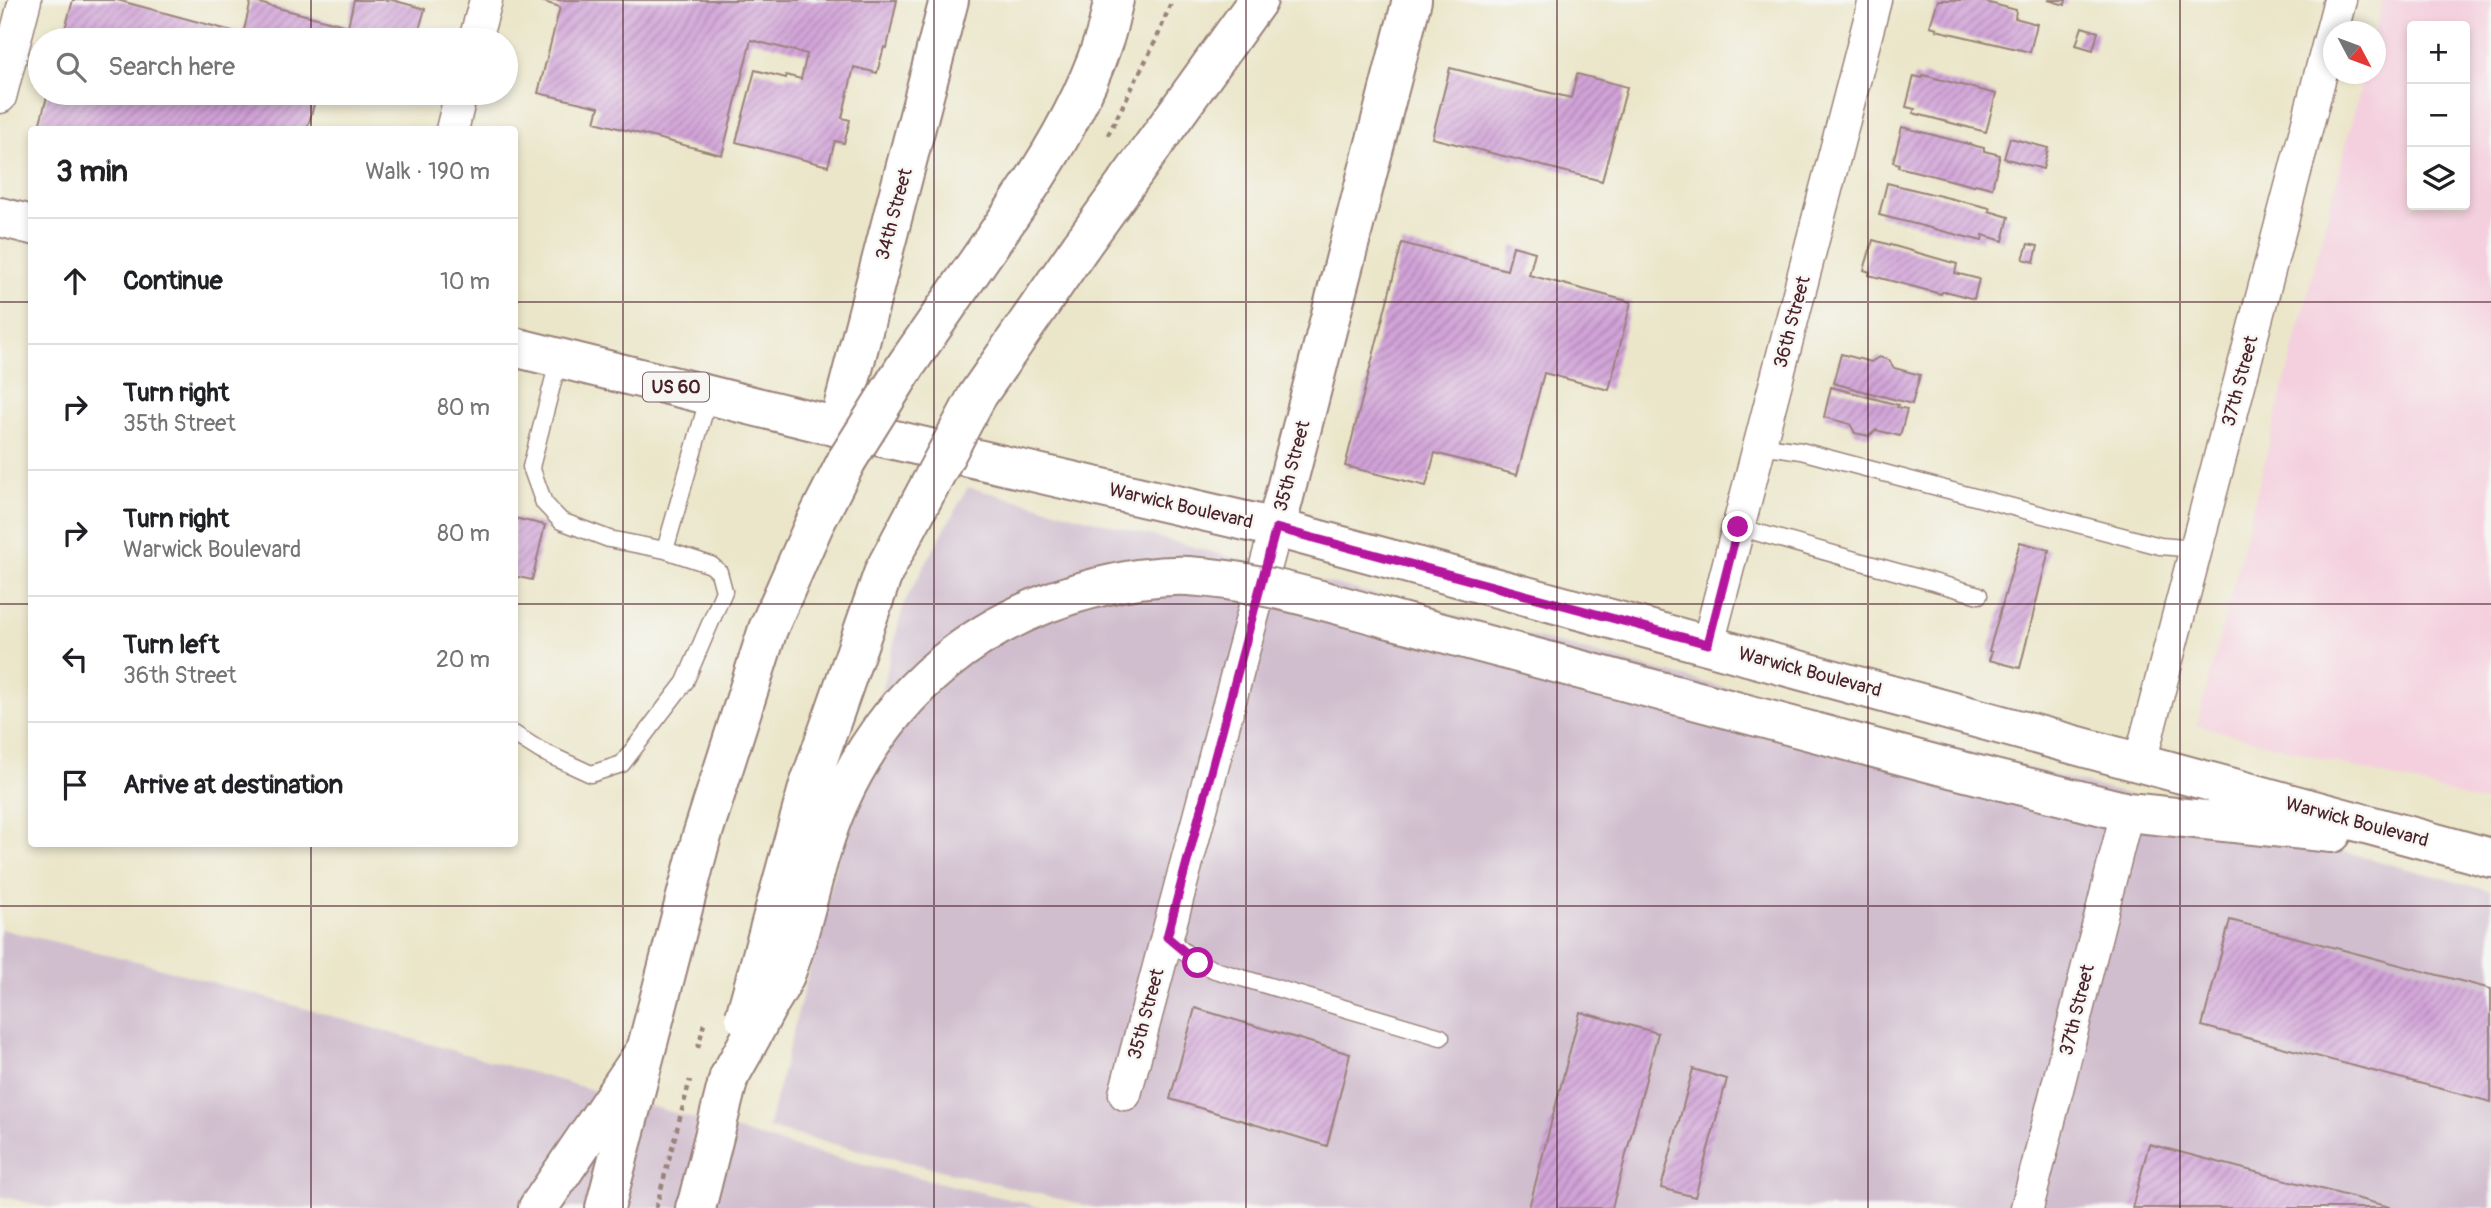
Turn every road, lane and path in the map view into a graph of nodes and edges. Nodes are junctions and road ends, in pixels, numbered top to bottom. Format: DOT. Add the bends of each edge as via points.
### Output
graph roads {
  1 [pos="25,0"];
  2 [pos="486,0"];
  3 [pos="949,0"];
  4 [pos="1114,0"];
  5 [pos="1258,0"];
  6 [pos="1412,0"];
  7 [pos="1875,0"];
  8 [pos="2340,0"];
  9 [pos="478,28"];
  10 [pos="0,97"];
  11 [pos="458,105"];
  12 [pos="453,126"];
  13 [pos="0,217"];
  14 [pos="28,224"];
  15 [pos="518,348"];
  16 [pos="559,358"];
  17 [pos="709,396"];
  18 [pos="838,427"];
  19 [pos="1760,445"];
  20 [pos="1738,527"];
  21 [pos="1276,528"];
  22 [pos="2196,549"];
  23 [pos="666,550"];
  24 [pos="1979,595"];
  25 [pos="1708,644"];
  26 [pos="518,737"];
  27 [pos="2140,762"];
  28 [pos="2127,812"];
  29 [pos="2443,845"];
  30 [pos="2491,858"];
  31 [pos="1167,937"];
  32 [pos="1441,1037"];
  33 [pos="645,1051"];
  34 [pos="729,1077"];
  35 [pos="1125,1094"];
  36 [pos="696,1207"];
  37 [pos="538,1208"];
  38 [pos="604,1208"];
  39 [pos="2027,1208"];
  1 -- 10 [label="street"];
  2 -- 9 [label="street"];
  3 -- 18 [label="main road, 34th Street"];
  4 -- 33 [label="main road, bridge" via="1104,40 1079,102 1043,167 906,364 847,460 813,527 768,629 701,839"];
  5 -- 34 [label="main road, bridge" via="977,396 884,571 808,788"];
  6 -- 21 [label="main road, 35th Street"];
  7 -- 19 [label="street, 36th Street"];
  8 -- 22 [label="street, 37th Street"];
  11 -- 12 [label="street"];
  13 -- 14 [label="main road"];
  15 -- 16 [label="main road, Warwick Boulevard / US 60"];
  16 -- 17 [label="main road, Warwick Boulevard / US 60"];
  16 -- 23 [label="lane" via="531,467 544,503 561,521 609,539"];
  17 -- 18 [label="main road, Warwick Boulevard / US 60"];
  17 -- 23 [label="lane"];
  18 -- 21 [label="main road, Warwick Boulevard / US 60"];
  19 -- 20 [label="street, 36th Street"];
  19 -- 22 [label="lane" via="1801,451 2161,547"];
  20 -- 24 [label="lane"];
  20 -- 25 [label="street, 36th Street"];
  21 -- 25 [label="main road, Warwick Boulevard / US 60"];
  21 -- 31 [label="street, 35th Street"];
  22 -- 27 [label="street, 37th Street"];
  23 -- 26 [label="lane" via="711,565 719,572 724,591 685,682 622,764 591,774"];
  25 -- 27 [label="main road, Warwick Boulevard / US 60"];
  27 -- 29 [label="main road, Warwick Boulevard / US 60"];
  28 -- 29 [label="main road"];
  28 -- 34 [label="main road, bridge" via="1247,583 1187,576 1117,583 1073,593 1018,614 963,647 887,722 859,762 838,804 787,972"];
  28 -- 39 [label="street, 37th Street"];
  29 -- 30 [label="main road, Warwick Boulevard / US 60"];
  31 -- 32 [label="lane" via="1215,971"];
  31 -- 35 [label="street, 35th Street"];
  33 -- 37 [label="main road"];
  33 -- 38 [label="main road"];
  34 -- 36 [label="main road"];
}
